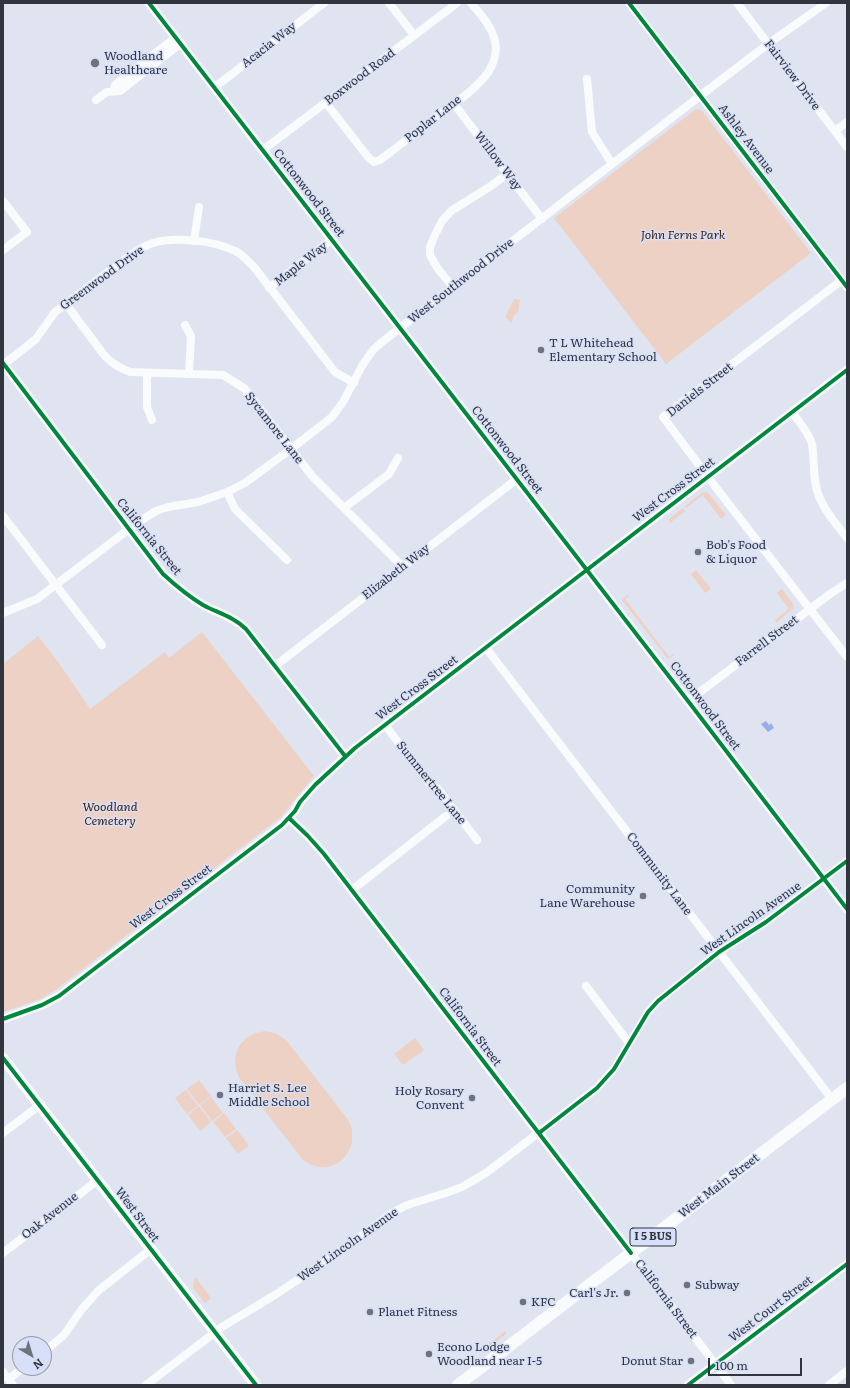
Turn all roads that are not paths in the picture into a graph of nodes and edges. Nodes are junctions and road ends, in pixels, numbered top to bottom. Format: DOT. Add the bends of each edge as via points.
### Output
graph roads {
  1 [pos="149,3"];
  2 [pos="324,3"];
  3 [pos="389,3"];
  4 [pos="457,3"];
  5 [pos="471,3"];
  6 [pos="629,3"];
  7 [pos="737,3"];
  8 [pos="826,3"];
  9 [pos="414,35"];
  10 [pos="178,40"];
  11 [pos="768,44"];
  12 [pos="587,79"];
  13 [pos="215,87"];
  14 [pos="700,96"];
  15 [pos="96,100"];
  16 [pos="326,103"];
  17 [pos="454,104"];
  18 [pos="847,122"];
  19 [pos="835,131"];
  20 [pos="847,147"];
  21 [pos="263,150"];
  22 [pos="612,164"];
  23 [pos="507,174"];
  24 [pos="3,201"];
  25 [pos="199,207"];
  26 [pos="542,219"];
  27 [pos="332,239"];
  28 [pos="194,241"];
  29 [pos="3,250"];
  30 [pos="842,280"];
  31 [pos="453,287"];
  32 [pos="847,287"];
  33 [pos="269,288"];
  34 [pos="66,304"];
  35 [pos="185,325"];
  36 [pos="400,328"];
  37 [pos="3,364"];
  38 [pos="847,370"];
  39 [pos="147,372"];
  40 [pos="189,373"];
  41 [pos="354,383"];
  42 [pos="792,412"];
  43 [pos="152,420"];
  44 [pos="291,449"];
  45 [pos="398,458"];
  46 [pos="708,477"];
  47 [pos="517,479"];
  48 [pos="227,492"];
  49 [pos="344,508"];
  50 [pos="3,516"];
  51 [pos="129,529"];
  52 [pos="847,538"];
  53 [pos="287,560"];
  54 [pos="403,567"];
  55 [pos="587,570"];
  56 [pos="847,583"];
  57 [pos="56,585"];
  58 [pos="810,609"];
  59 [pos="3,613"];
  60 [pos="102,645"];
  61 [pos="486,648"];
  62 [pos="847,657"];
  63 [pos="275,666"];
  64 [pos="688,700"];
  65 [pos="384,725"];
  66 [pos="345,756"];
  67 [pos="446,816"];
  68 [pos="289,818"];
  69 [pos="477,840"];
  70 [pos="847,861"];
  71 [pos="824,878"];
  72 [pos="352,890"];
  73 [pos="847,909"];
  74 [pos="719,952"];
  75 [pos="586,986"];
  76 [pos="3,1019"];
  77 [pos="629,1043"];
  78 [pos="3,1058"];
  79 [pos="847,1088"];
  80 [pos="832,1099"];
  81 [pos="40,1105"];
  82 [pos="3,1133"];
  83 [pos="539,1133"];
  84 [pos="98,1180"];
  85 [pos="151,1249"];
  86 [pos="3,1253"];
  87 [pos="631,1253"];
  88 [pos="847,1265"];
  89 [pos="215,1332"];
  90 [pos="52,1345"];
  91 [pos="715,1364"];
  92 [pos="847,1371"];
  93 [pos="3,1372"];
  94 [pos="839,1377"];
  95 [pos="11,1382"];
  96 [pos="146,1385"];
  97 [pos="256,1385"];
  98 [pos="458,1385"];
  99 [pos="688,1385"];
  100 [pos="731,1385"];
  101 [pos="829,1385"];
  102 [pos="845,1385"];
  1 -- 10 [label="street, Cottonwood Street"];
  2 -- 13 [label="street, Acacia Way"];
  3 -- 9 [label="street"];
  4 -- 9 [label="street, Boxwood Road"];
  5 -- 17 [label="street, Poplar Lane" via="490,27 496,48 494,60 483,78"];
  6 -- 14 [label="street, Ashley Avenue"];
  7 -- 11 [label="street, Fairview Drive"];
  8 -- 11 [label="street, West Southwood Drive"];
  9 -- 16 [label="street, Boxwood Road"];
  10 -- 13 [label="street, Cottonwood Street"];
  10 -- 15 [label="street" via="120,91 107,92"];
  11 -- 14 [label="street, West Southwood Drive"];
  11 -- 19 [label="street, Fairview Drive"];
  12 -- 22 [label="street" via="592,132"];
  13 -- 21 [label="street, Cottonwood Street"];
  14 -- 22 [label="street, West Southwood Drive"];
  14 -- 30 [label="street, Ashley Avenue"];
  16 -- 17 [label="street, Poplar Lane" via="374,162"];
  16 -- 21 [label="street, Boxwood Road"];
  17 -- 23 [label="street, Willow Way"];
  18 -- 19 [label="street"];
  19 -- 20 [label="street, Fairview Drive"];
  21 -- 27 [label="street, Cottonwood Street"];
  22 -- 26 [label="street, West Southwood Drive"];
  23 -- 26 [label="street, Willow Way"];
  23 -- 31 [label="street" via="451,211 442,221 434,237 430,255"];
  24 -- 29 [label="street" via="27,232"];
  25 -- 28 [label="street"];
  26 -- 31 [label="street, West Southwood Drive"];
  27 -- 33 [label="street, Maple Way"];
  27 -- 36 [label="street, Cottonwood Street"];
  28 -- 33 [label="street, Greenwood Drive" via="222,245 236,251 254,267"];
  28 -- 34 [label="street, Greenwood Drive" via="165,240 140,248"];
  30 -- 32 [label="street, Ashley Avenue"];
  30 -- 46 [label="street, Daniels Street" via="663,417"];
  31 -- 36 [label="street, West Southwood Drive"];
  33 -- 41 [label="street, Greenwood Drive" via="335,372"];
  34 -- 37 [label="street, Greenwood Drive" via="55,312 36,339"];
  34 -- 39 [label="street, Sycamore Lane" via="110,362 130,372"];
  35 -- 40 [label="street" via="191,336"];
  36 -- 41 [label="street, West Southwood Drive" via="373,350"];
  36 -- 47 [label="street, Cottonwood Street"];
  37 -- 51 [label="street, California Street"];
  38 -- 42 [label="street, West Cross Street"];
  39 -- 40 [label="street, Sycamore Lane"];
  39 -- 43 [label="street" via="147,407"];
  40 -- 44 [label="street, Sycamore Lane" via="223,375 244,388"];
  41 -- 44 [label="street, West Southwood Drive" via="338,410"];
  42 -- 46 [label="street, West Cross Street"];
  42 -- 52 [label="street" via="812,444 815,482 819,496"];
  44 -- 48 [label="street, West Southwood Drive" via="245,483"];
  44 -- 49 [label="street, Sycamore Lane" via="317,482"];
  45 -- 49 [label="street" via="389,474"];
  46 -- 55 [label="street, West Cross Street"];
  46 -- 58 [label="street, Daniels Street"];
  47 -- 54 [label="street, Elizabeth Way"];
  47 -- 55 [label="street, Cottonwood Street"];
  48 -- 51 [label="street, West Southwood Drive" via="198,502 156,511"];
  48 -- 53 [label="street" via="235,508"];
  49 -- 54 [label="street, Sycamore Lane"];
  50 -- 57 [label="street"];
  51 -- 57 [label="street, West Southwood Drive"];
  51 -- 63 [label="street, California Street" via="157,567 171,581 193,599 242,625"];
  54 -- 63 [label="street, Elizabeth Way"];
  55 -- 61 [label="street, West Cross Street"];
  55 -- 64 [label="street, Cottonwood Street"];
  56 -- 58 [label="street, Farrell Street"];
  57 -- 59 [label="street, West Southwood Drive" via="37,599"];
  57 -- 60 [label="street"];
  58 -- 62 [label="street, Daniels Street"];
  58 -- 64 [label="street, Farrell Street"];
  61 -- 65 [label="street, West Cross Street"];
  61 -- 74 [label="street, Community Lane"];
  63 -- 66 [label="street, California Street"];
  64 -- 71 [label="street, Cottonwood Street"];
  65 -- 66 [label="street, West Cross Street"];
  65 -- 69 [label="street, Summertree Lane"];
  66 -- 68 [label="street, West Cross Street" via="306,794"];
  67 -- 72 [label="street"];
  68 -- 72 [label="street, California Street" via="316,844"];
  68 -- 76 [label="street, West Cross Street" via="59,996"];
  70 -- 71 [label="street, West Lincoln Avenue"];
  71 -- 73 [label="street, Cottonwood Street"];
  71 -- 74 [label="street, West Lincoln Avenue" via="766,922"];
  72 -- 83 [label="street, California Street"];
  74 -- 77 [label="street, West Lincoln Avenue" via="658,1001"];
  74 -- 80 [label="street, Community Lane"];
  75 -- 77 [label="street"];
  77 -- 83 [label="street, West Lincoln Avenue" via="614,1069 597,1088"];
  78 -- 81 [label="main road, West Street"];
  79 -- 80 [label="main road, West Main Street / I 5 BUS"];
  80 -- 87 [label="main road, West Main Street / I 5 BUS"];
  81 -- 82 [label="street"];
  81 -- 84 [label="main road, West Street"];
  83 -- 87 [label="street, California Street"];
  83 -- 89 [label="street, West Lincoln Avenue" via="470,1183 407,1205 392,1213 262,1304 234,1318"];
  84 -- 85 [label="main road, West Street"];
  84 -- 86 [label="street, Oak Avenue"];
  85 -- 89 [label="main road, West Street"];
  85 -- 90 [label="street" via="98,1291 64,1335"];
  87 -- 91 [label="street, California Street"];
  87 -- 98 [label="main road, West Main Street / I 5 BUS"];
  88 -- 91 [label="street, West Court Street"];
  89 -- 96 [label="street, West Lincoln Avenue"];
  89 -- 97 [label="main road, West Street"];
  91 -- 99 [label="street, West Court Street"];
  91 -- 100 [label="street, California Street"];
  92 -- 94 [label="street"];
  93 -- 95 [label="street"];
  94 -- 101 [label="street"];
  94 -- 102 [label="street"];
}
